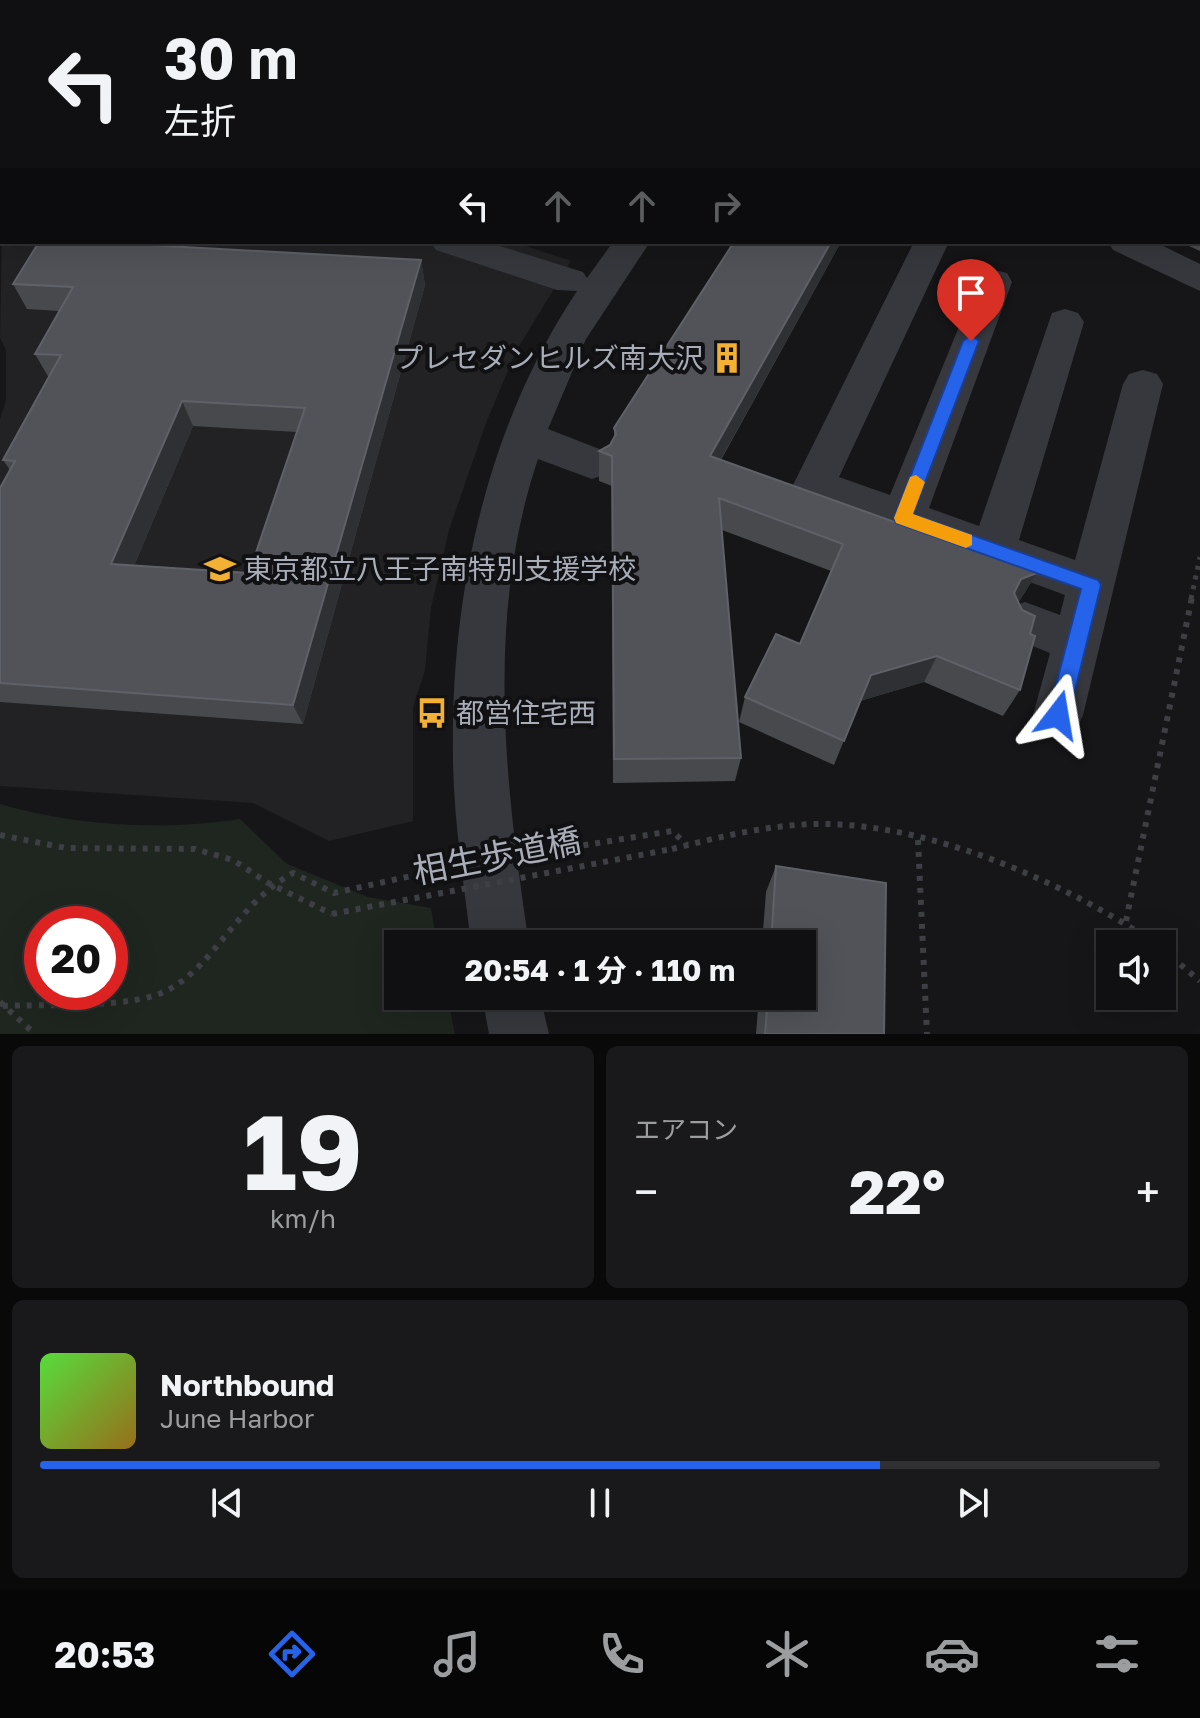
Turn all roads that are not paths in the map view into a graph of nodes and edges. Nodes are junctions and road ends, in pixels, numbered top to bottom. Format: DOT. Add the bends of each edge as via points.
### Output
graph roads {
  1 [pos="455,244"];
  2 [pos="631,244"];
  3 [pos="1130,244"];
  4 [pos="929,246"];
  5 [pos="1200,279"];
  6 [pos="570,281"];
  7 [pos="994,282"];
  8 [pos="1065,322"];
  9 [pos="1143,384"];
  10 [pos="525,437"];
  11 [pos="592,463"];
  12 [pos="903,518"];
  13 [pos="994,550"];
  14 [pos="1091,585"];
  15 [pos="1025,622"];
  16 [pos="1077,642"];
  17 [pos="1058,715"];
  18 [pos="498,930"];
  19 [pos="514,1010"];
  20 [pos="519,1034"];
  1 -- 6 [label="street"];
  2 -- 10 [label="street" via="558,356"];
  3 -- 5 [label="street"];
  4 -- 12 [label="street" via="814,485"];
  7 -- 12 [label="street"];
  8 -- 13 [label="street"];
  9 -- 14 [label="street"];
  10 -- 11 [label="street"];
  10 -- 18 [label="street" via="503,511 483,615 478,701 483,822"];
  12 -- 13 [label="street"];
  13 -- 14 [label="street"];
  14 -- 16 [label="street"];
  15 -- 16 [label="street"];
  16 -- 17 [label="street"];
  19 -- 20 [label="street"];
}
